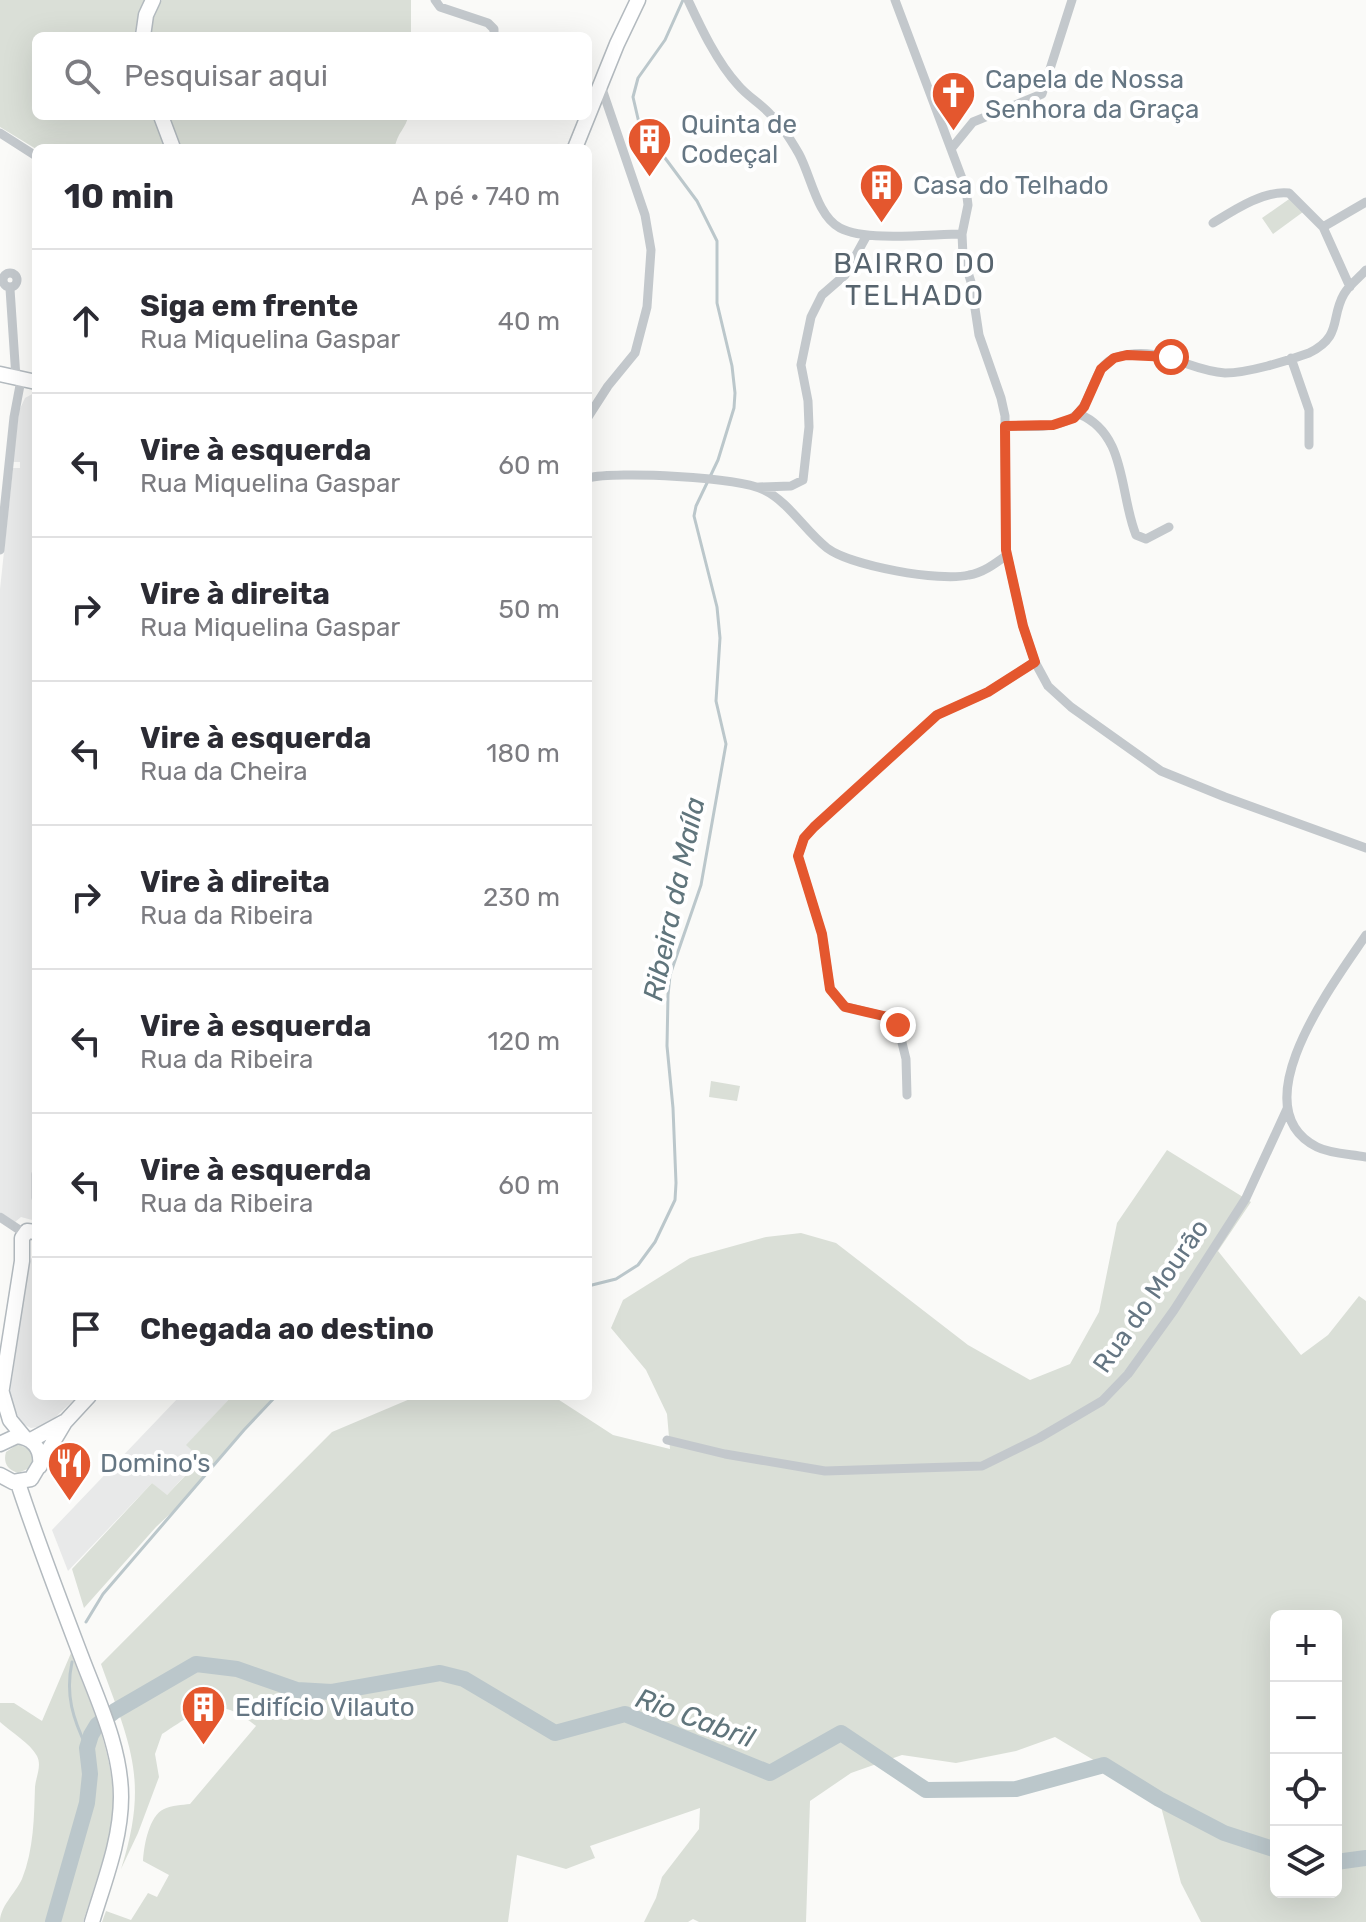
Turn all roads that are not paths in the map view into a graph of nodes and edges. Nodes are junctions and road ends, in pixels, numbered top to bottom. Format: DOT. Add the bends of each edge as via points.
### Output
graph roads {
  1 [pos="153,0"];
  2 [pos="435,0"];
  3 [pos="638,0"];
  4 [pos="895,0"];
  5 [pos="1072,0"];
  6 [pos="690,4"];
  7 [pos="144,32"];
  8 [pos="494,32"];
  9 [pos="601,86"];
  10 [pos="592,105"];
  11 [pos="162,120"];
  12 [pos="586,120"];
  13 [pos="0,134"];
  14 [pos="172,144"];
  15 [pos="576,144"];
  16 [pos="951,149"];
  17 [pos="32,154"];
  18 [pos="1366,202"];
  19 [pos="1213,223"];
  20 [pos="1323,227"];
  21 [pos="962,234"];
  22 [pos="867,235"];
  23 [pos="1366,270"];
  24 [pos="1350,287"];
  25 [pos="10,289"];
  26 [pos="1291,358"];
  27 [pos="0,374"];
  28 [pos="24,380"];
  29 [pos="592,411"];
  30 [pos="1079,414"];
  31 [pos="1005,426"];
  32 [pos="1309,445"];
  33 [pos="592,478"];
  34 [pos="757,487"];
  35 [pos="1169,527"];
  36 [pos="1,535"];
  37 [pos="0,550"];
  38 [pos="1007,555"];
  39 [pos="1035,662"];
  40 [pos="1366,848"];
  41 [pos="1366,935"];
  42 [pos="907,1095"];
  43 [pos="1287,1109"];
  44 [pos="1366,1157"];
  45 [pos="0,1217"];
  46 [pos="28,1245"];
  47 [pos="1,1397"];
  48 [pos="85,1400"];
  49 [pos="65,1422"];
  50 [pos="27,1439"];
  51 [pos="667,1440"];
  52 [pos="0,1444"];
  53 [pos="38,1470"];
  54 [pos="8,1482"];
  55 [pos="42,1554"];
  56 [pos="92,1922"];
  1 -- 7 [label="main road"];
  2 -- 8 [label="street" via="439,7 488,23"];
  3 -- 9 [label="main road"];
  4 -- 16 [label="street"];
  5 -- 16 [label="street" via="1042,94 973,122"];
  6 -- 22 [label="street" via="736,84 771,114 793,145 827,218 842,229"];
  9 -- 10 [label="main road"];
  9 -- 29 [label="street" via="645,215 651,250 647,307 635,353"];
  11 -- 14 [label="main road"];
  12 -- 15 [label="main road"];
  13 -- 17 [label="street"];
  16 -- 21 [label="street" via="967,197"];
  18 -- 20 [label="street"];
  19 -- 20 [label="street" via="1254,199 1283,192"];
  20 -- 24 [label="street"];
  21 -- 22 [label="street"];
  21 -- 31 [label="street" via="977,326"];
  22 -- 34 [label="street" via="845,275 822,295 812,315 801,365 809,412 805,475 795,485"];
  23 -- 24 [label="street"];
  24 -- 26 [label="street" via="1325,342"];
  25 -- 28 [label="street"];
  26 -- 30 [label="street" via="1225,373 1157,355 1119,356 1101,369"];
  26 -- 32 [label="street" via="1309,410"];
  27 -- 28 [label="main road"];
  28 -- 36 [label="street" via="14,413"];
  30 -- 31 [label="street" via="1053,425"];
  30 -- 35 [label="street" via="1102,429 1115,450 1136,535 1146,539"];
  31 -- 38 [label="street"];
  33 -- 34 [label="street" via="650,475"];
  34 -- 38 [label="street" via="777,498 824,545 851,560 910,573 961,576 980,572"];
  36 -- 37 [label="street"];
  38 -- 39 [label="street"];
  39 -- 40 [label="street" via="1045,683 1062,700 1161,771"];
  39 -- 42 [label="street" via="988,692 937,715 814,827 799,847 830,989 845,1007 897,1022"];
  41 -- 43 [label="street, Rua do Mourão" via="1308,1027 1289,1080"];
  43 -- 44 [label="street" via="1296,1128 1315,1146"];
  43 -- 51 [label="street, Rua do Mourão" via="1246,1198 1128,1374 1102,1401 1039,1438 982,1466 825,1471"];
  45 -- 46 [label="street"];
  46 -- 47 [label="main road"];
  47 -- 50 [label="main road" via="10,1420"];
  48 -- 49 [label="main road"];
  49 -- 50 [label="main road"];
  49 -- 53 [label="main road"];
  50 -- 52 [label="main road" via="10,1437"];
  50 -- 53 [label="main road" via="39,1452"];
  53 -- 54 [label="main road"];
  53 -- 55 [label="main road" via="32,1498"];
  54 -- 55 [label="main road"];
  55 -- 56 [label="main road" via="118,1767 120,1816"];
}
